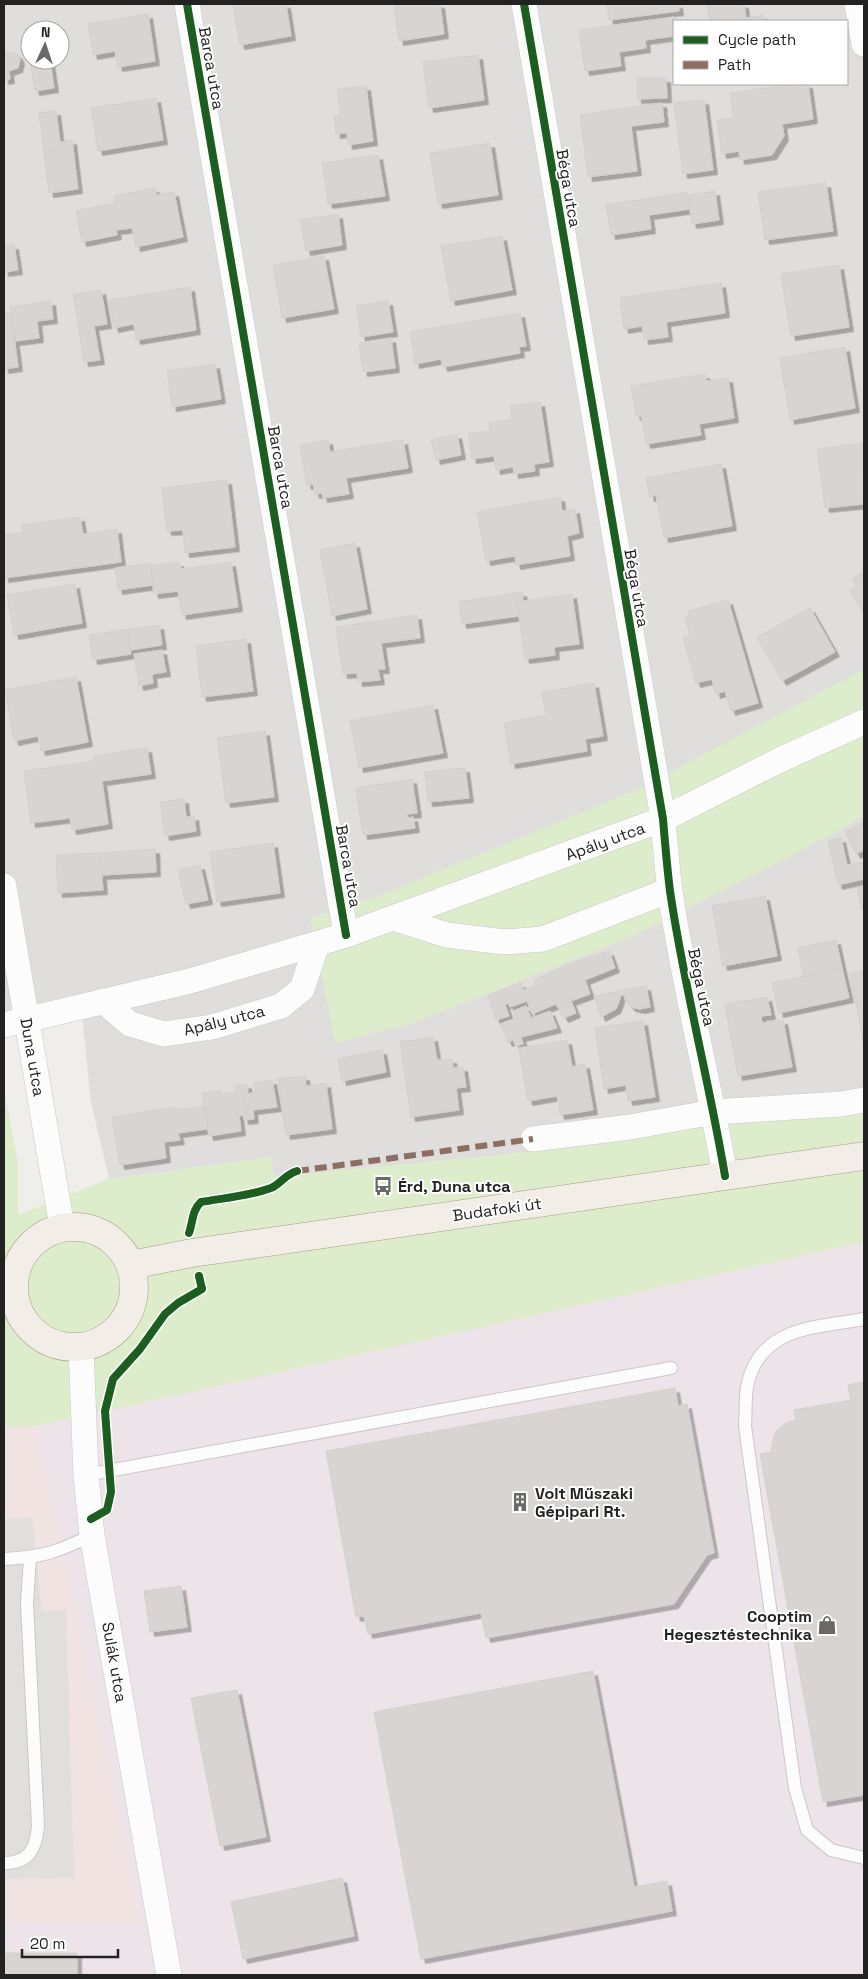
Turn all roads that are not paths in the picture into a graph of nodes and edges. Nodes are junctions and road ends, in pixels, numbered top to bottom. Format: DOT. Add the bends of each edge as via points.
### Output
graph roads {
  1 [pos="187,4"];
  2 [pos="524,4"];
  3 [pos="858,4"];
  4 [pos="864,44"];
  5 [pos="864,722"];
  6 [pos="662,819"];
  7 [pos="4,886"];
  8 [pos="670,890"];
  9 [pos="393,918"];
  10 [pos="346,935"];
  11 [pos="317,944"];
  12 [pos="103,1000"];
  13 [pos="15,1021"];
  14 [pos="864,1100"];
  15 [pos="714,1112"];
  16 [pos="533,1139"];
  17 [pos="864,1156"];
  18 [pos="724,1176"];
  19 [pos="62,1227"];
  20 [pos="131,1265"];
  21 [pos="9,1278"];
  22 [pos="864,1319"];
  23 [pos="81,1347"];
  24 [pos="671,1368"];
  25 [pos="86,1475"];
  26 [pos="92,1535"];
  27 [pos="30,1558"];
  28 [pos="4,1559"];
  29 [pos="864,1858"];
  30 [pos="4,1863"];
  31 [pos="169,1975"];
  1 -- 10 [label="street, Barca utca"];
  2 -- 6 [label="street, Béga utca"];
  3 -- 4 [label="street"];
  5 -- 6 [label="street, Apály utca"];
  6 -- 8 [label="street, Béga utca"];
  6 -- 9 [label="street, Apály utca"];
  7 -- 13 [label="street, Duna utca"];
  8 -- 9 [label="street" via="543,939 504,942 447,935"];
  8 -- 15 [label="street, Béga utca"];
  9 -- 10 [label="street, Apály utca"];
  10 -- 11 [label="street, Apály utca"];
  11 -- 12 [label="street, Apály utca" via="190,981"];
  11 -- 12 [label="street, Apály utca" via="302,989 281,1006 212,1027 164,1034 130,1024"];
  12 -- 13 [label="street, Apály utca"];
  13 -- 19 [label="street, Duna utca"];
  14 -- 15 [label="street"];
  15 -- 16 [label="street"];
  15 -- 18 [label="street, Béga utca"];
  17 -- 18 [label="main road, Budafoki út"];
  18 -- 20 [label="main road, Budafoki út"];
  19 -- 20 [label="main road" via="84,1226 104,1233 121,1246"];
  19 -- 21 [label="main road" via="30,1244"];
  20 -- 23 [label="main road" via="134,1302 127,1318 101,1342"];
  21 -- 23 [label="main road" via="20,1314 32,1330 45,1340"];
  22 -- 29 [label="lane" via="792,1333 774,1342 757,1358 747,1387 745,1426 795,1788 807,1830 831,1850"];
  23 -- 25 [label="street, Sulák utca"];
  24 -- 25 [label="lane"];
  25 -- 26 [label="street, Sulák utca"];
  26 -- 27 [label="lane" via="55,1553"];
  26 -- 31 [label="street, Sulák utca"];
  27 -- 28 [label="lane"];
  27 -- 30 [label="lane" via="28,1603 38,1826 36,1843 28,1856"];
}
